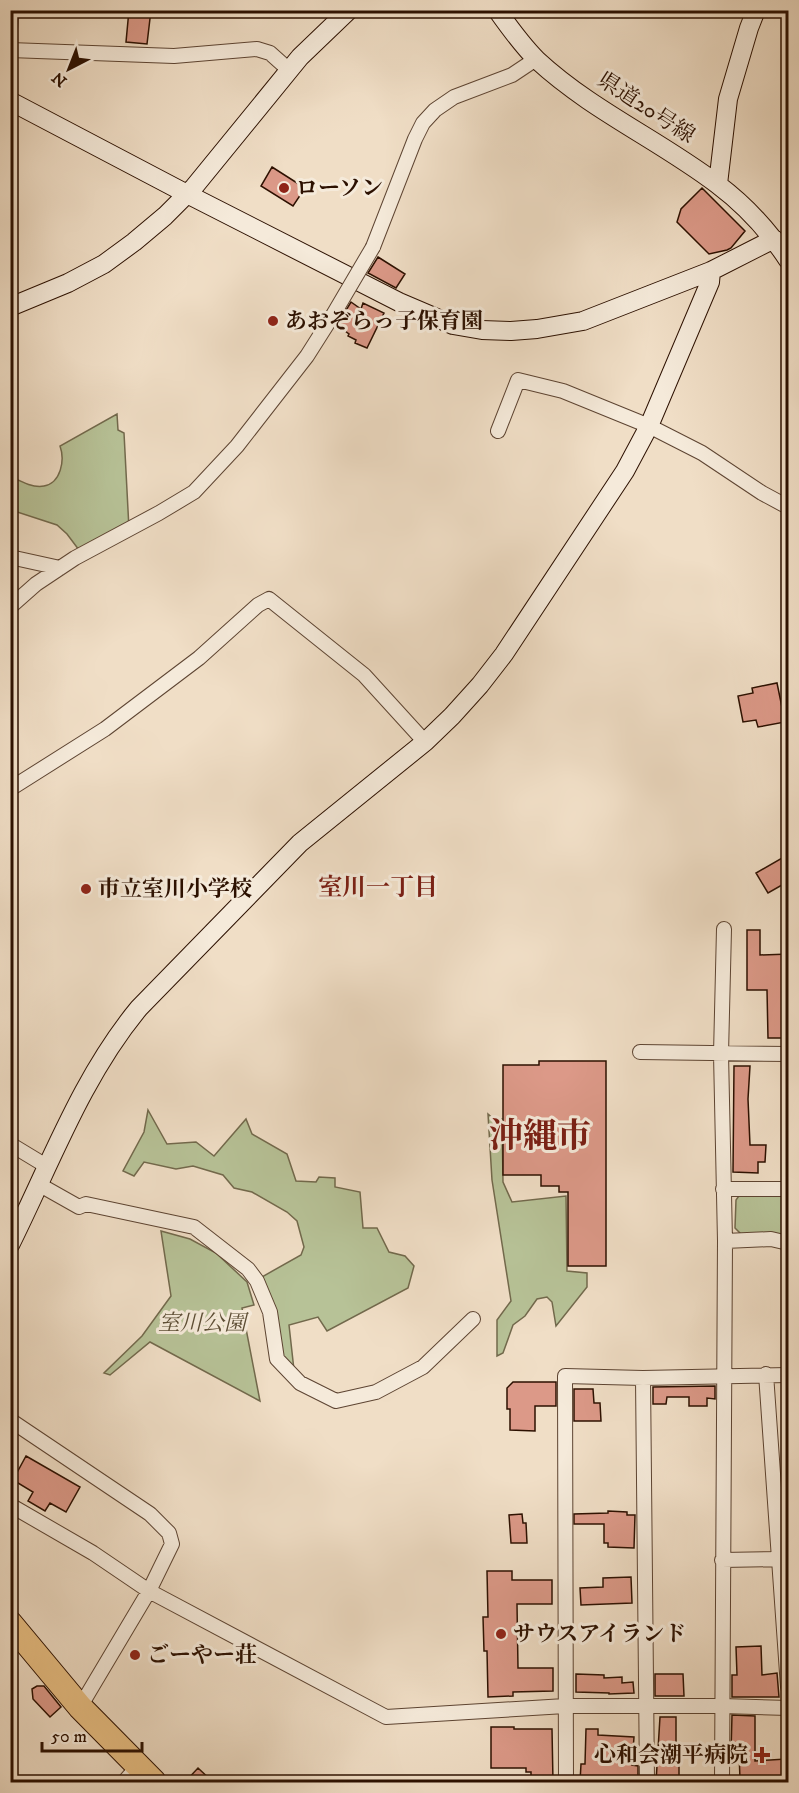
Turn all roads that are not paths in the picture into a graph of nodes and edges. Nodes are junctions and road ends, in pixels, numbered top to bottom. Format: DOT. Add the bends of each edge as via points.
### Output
graph roads {
  1 [pos="11,10"];
  2 [pos="349,10"];
  3 [pos="496,10"];
  4 [pos="756,10"];
  5 [pos="10,29"];
  6 [pos="10,50"];
  7 [pos="536,59"];
  8 [pos="289,70"];
  9 [pos="10,100"];
  10 [pos="718,184"];
  11 [pos="187,194"];
  12 [pos="774,239"];
  13 [pos="789,260"];
  14 [pos="711,270"];
  15 [pos="10,307"];
  16 [pos="649,426"];
  17 [pos="498,431"];
  18 [pos="789,507"];
  19 [pos="10,556"];
  20 [pos="60,568"];
  21 [pos="10,607"];
  22 [pos="425,742"];
  23 [pos="10,789"];
  24 [pos="724,929"];
  25 [pos="640,1052"];
  26 [pos="721,1054"];
  27 [pos="789,1054"];
  28 [pos="10,1144"];
  29 [pos="48,1167"];
  30 [pos="40,1185"];
  31 [pos="723,1189"];
  32 [pos="789,1189"];
  33 [pos="724,1241"];
  34 [pos="789,1243"];
  35 [pos="10,1245"];
  36 [pos="473,1319"];
  37 [pos="766,1374"];
  38 [pos="789,1375"];
  39 [pos="723,1376"];
  40 [pos="643,1378"];
  41 [pos="10,1420"];
  42 [pos="10,1505"];
  43 [pos="784,1559"];
  44 [pos="722,1560"];
  45 [pos="150,1591"];
  46 [pos="10,1623"];
  47 [pos="789,1687"];
  48 [pos="645,1705"];
  49 [pos="565,1706"];
  50 [pos="722,1706"];
  51 [pos="80,1707"];
  52 [pos="789,1708"];
  53 [pos="138,1777"];
  54 [pos="566,1782"];
  55 [pos="647,1782"];
  56 [pos="722,1782"];
  1 -- 5 [label="street"];
  2 -- 8 [label="street"];
  3 -- 7 [label="street, 県道20号線"];
  4 -- 10 [label="street" via="728,99"];
  6 -- 8 [label="street" via="174,56 257,49 270,53"];
  7 -- 10 [label="street, 県道20号線" via="594,104"];
  7 -- 20 [label="street, bridge" via="512,75 454,97 423,123 373,248 333,315 307,356 237,446 194,492"];
  8 -- 11 [label="street"];
  9 -- 11 [label="street"];
  10 -- 12 [label="street, 県道20号線"];
  11 -- 14 [label="street" via="399,302 453,325 482,330 537,329 583,321"];
  11 -- 15 [label="street" via="104,264 68,284"];
  12 -- 13 [label="street, 県道20号線"];
  12 -- 14 [label="street"];
  14 -- 16 [label="street" via="710,282"];
  16 -- 17 [label="street" via="563,391 518,380"];
  16 -- 18 [label="street" via="702,453"];
  16 -- 22 [label="street" via="625,471 504,654 466,701"];
  19 -- 20 [label="street"];
  20 -- 21 [label="street"];
  22 -- 23 [label="street" via="364,675 268,599 199,658 105,729"];
  22 -- 29 [label="street" via="300,843 139,1008 97,1067"];
  24 -- 26 [label="street"];
  25 -- 26 [label="street"];
  26 -- 27 [label="street"];
  26 -- 31 [label="street"];
  28 -- 29 [label="street"];
  29 -- 30 [label="street"];
  30 -- 35 [label="street"];
  30 -- 36 [label="street" via="79,1207 86,1204 194,1227 248,1269 257,1281 270,1312 277,1359 300,1383 336,1401 376,1392 423,1367"];
  31 -- 32 [label="street"];
  31 -- 33 [label="street"];
  33 -- 34 [label="street" via="771,1239"];
  33 -- 39 [label="street"];
  37 -- 38 [label="street"];
  37 -- 39 [label="street"];
  37 -- 43 [label="street"];
  39 -- 40 [label="street"];
  39 -- 44 [label="street"];
  40 -- 48 [label="street"];
  40 -- 49 [label="street" via="565,1376"];
  41 -- 45 [label="street" via="150,1514 169,1533 172,1544"];
  42 -- 45 [label="street"];
  43 -- 44 [label="street"];
  43 -- 47 [label="street"];
  44 -- 50 [label="street"];
  45 -- 49 [label="street" via="386,1717"];
  45 -- 51 [label="street"];
  46 -- 51 [label="highway"];
  48 -- 49 [label="street"];
  48 -- 50 [label="street"];
  48 -- 55 [label="street"];
  49 -- 54 [label="street"];
  50 -- 52 [label="street"];
  50 -- 56 [label="street"];
  51 -- 53 [label="highway"];
}
